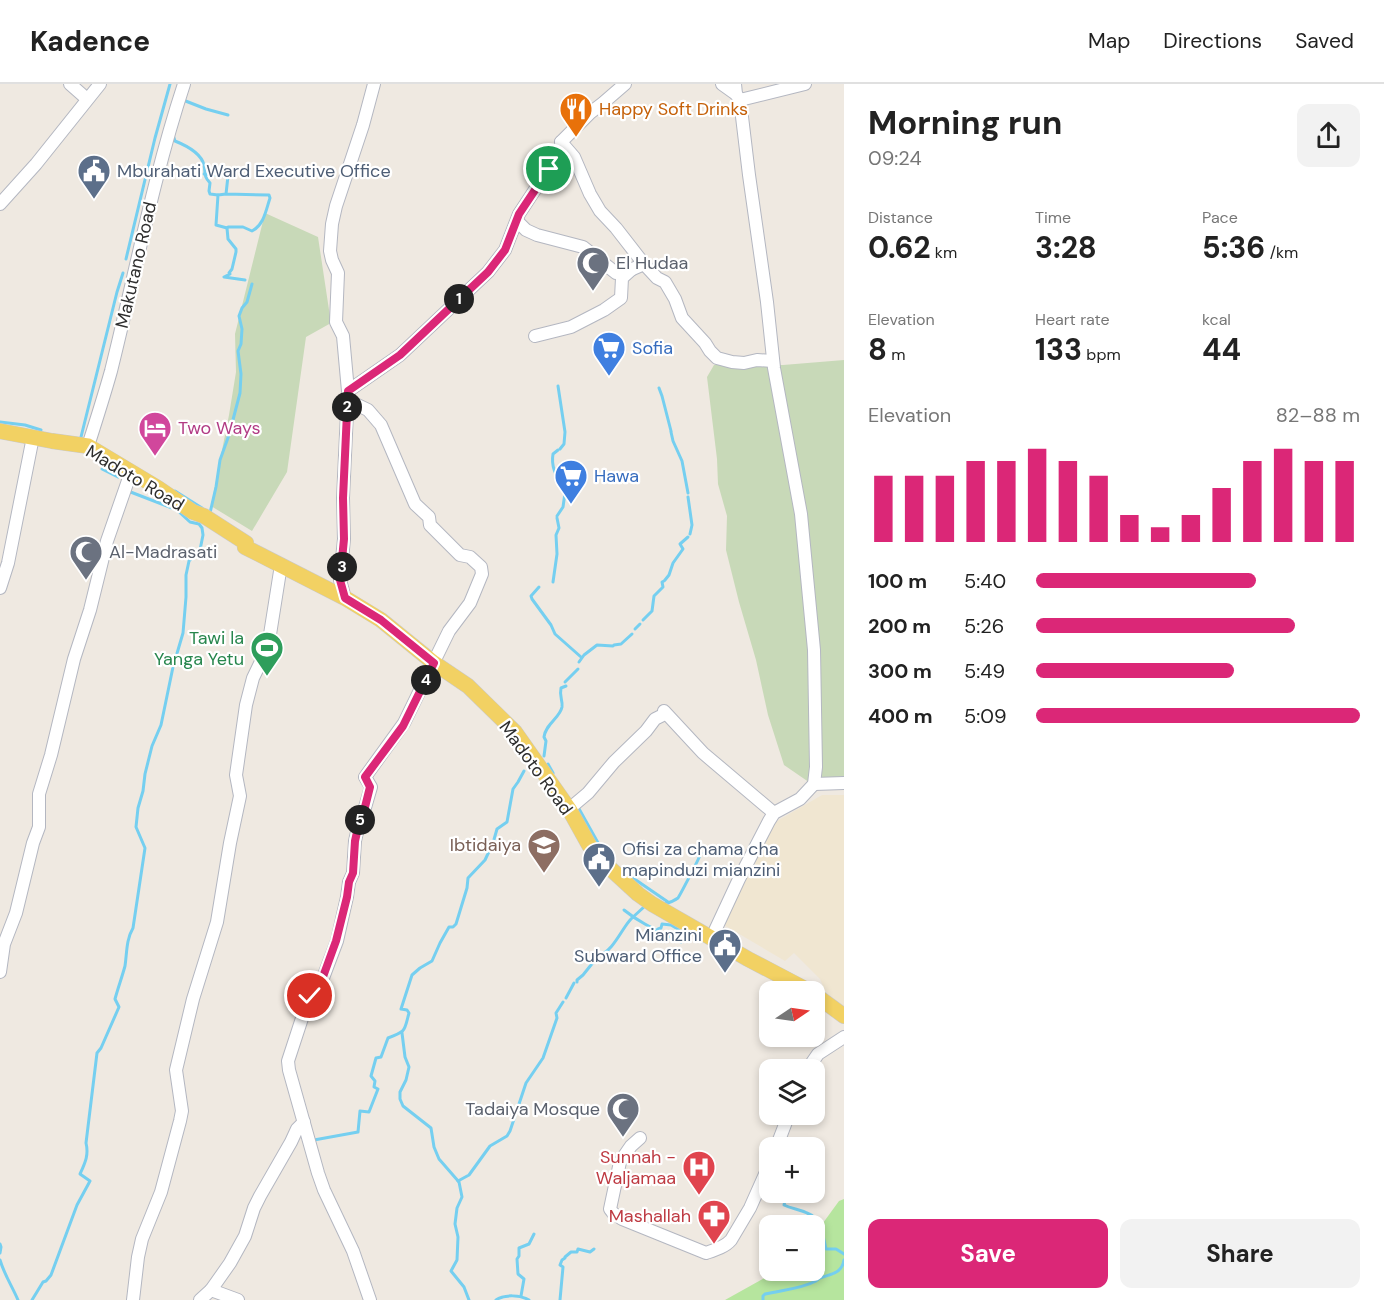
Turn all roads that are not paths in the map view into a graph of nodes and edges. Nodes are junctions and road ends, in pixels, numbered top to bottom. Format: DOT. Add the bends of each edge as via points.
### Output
graph roads {
  1 [pos="70,84"];
  2 [pos="100,84"];
  3 [pos="184,84"];
  4 [pos="374,84"];
  5 [pos="624,84"];
  6 [pos="722,84"];
  7 [pos="805,84"];
  8 [pos="737,93"];
  9 [pos="87,99"];
  10 [pos="561,142"];
  11 [pos="0,204"];
  12 [pos="517,221"];
  13 [pos="638,266"];
  14 [pos="536,336"];
  15 [pos="773,360"];
  16 [pos="347,395"];
  17 [pos="0,431"];
  18 [pos="33,437"];
  19 [pos="88,446"];
  20 [pos="131,472"];
  21 [pos="281,566"];
  22 [pos="0,588"];
  23 [pos="345,598"];
  24 [pos="434,663"];
  25 [pos="844,783"];
  26 [pos="814,784"];
  27 [pos="569,809"];
  28 [pos="774,813"];
  29 [pos="712,937"];
  30 [pos="0,972"];
  31 [pos="789,981"];
  32 [pos="825,1002"];
  33 [pos="844,1016"];
  34 [pos="844,1037"];
  35 [pos="814,1059"];
  36 [pos="304,1122"];
  37 [pos="640,1138"];
  38 [pos="759,1187"];
  39 [pos="211,1290"];
  40 [pos="134,1300"];
  41 [pos="200,1300"];
  42 [pos="238,1300"];
  43 [pos="370,1300"];
  1 -- 9 [label="street"];
  2 -- 9 [label="street"];
  3 -- 19 [label="street, Makutano Road" via="168,130 110,375"];
  4 -- 16 [label="street" via="332,224 330,251 338,273 336,322 343,336"];
  5 -- 10 [label="street"];
  6 -- 8 [label="street"];
  7 -- 8 [label="street"];
  8 -- 15 [label="street"];
  9 -- 11 [label="street"];
  10 -- 12 [label="street" via="563,147"];
  10 -- 13 [label="street" via="574,157 600,211 616,228"];
  12 -- 13 [label="street" via="537,235 583,248 616,273"];
  12 -- 16 [label="street" via="505,250 488,272 400,355"];
  13 -- 14 [label="street" via="622,278 621,298 604,310 571,327"];
  13 -- 15 [label="street" via="665,282 682,318 717,357 744,363"];
  15 -- 26 [label="street" via="801,514 814,650"];
  16 -- 23 [label="street" via="340,580"];
  16 -- 24 [label="street" via="369,410 381,425 415,504 429,517 430,525 460,555 470,557 481,567 482,574 470,603 449,631"];
  17 -- 18 [label="main road, Madoto Road"];
  18 -- 19 [label="main road, Madoto Road"];
  18 -- 22 [label="street"];
  19 -- 20 [label="main road, Madoto Road"];
  20 -- 21 [label="main road, Madoto Road" via="246,543 245,547"];
  20 -- 30 [label="street" via="74,659 39,794 39,827 4,944"];
  21 -- 23 [label="main road, Madoto Road"];
  21 -- 40 [label="street" via="268,647 253,678 246,705 237,775 240,796 217,922 176,1070 180,1121 161,1192 142,1239"];
  23 -- 24 [label="main road, Madoto Road" via="381,620"];
  24 -- 27 [label="main road, Madoto Road" via="468,686 515,732"];
  24 -- 36 [label="street" via="403,726 365,777 370,787 355,841 353,873 336,941 320,985 310,996 288,1061"];
  25 -- 26 [label="street"];
  26 -- 28 [label="street" via="800,799"];
  27 -- 28 [label="street" via="664,711 703,753"];
  27 -- 29 [label="main road, Madoto Road" via="589,845 620,879 652,904"];
  28 -- 29 [label="street"];
  29 -- 31 [label="main road, Madoto Road"];
  32 -- 33 [label="main road"];
  34 -- 35 [label="street"];
  36 -- 39 [label="street" via="260,1196 245,1236"];
  36 -- 43 [label="street" via="321,1181"];
  37 -- 38 [label="street" via="620,1162 610,1209 622,1218 706,1253 731,1240"];
  39 -- 41 [label="street"];
  39 -- 42 [label="street"];
}
